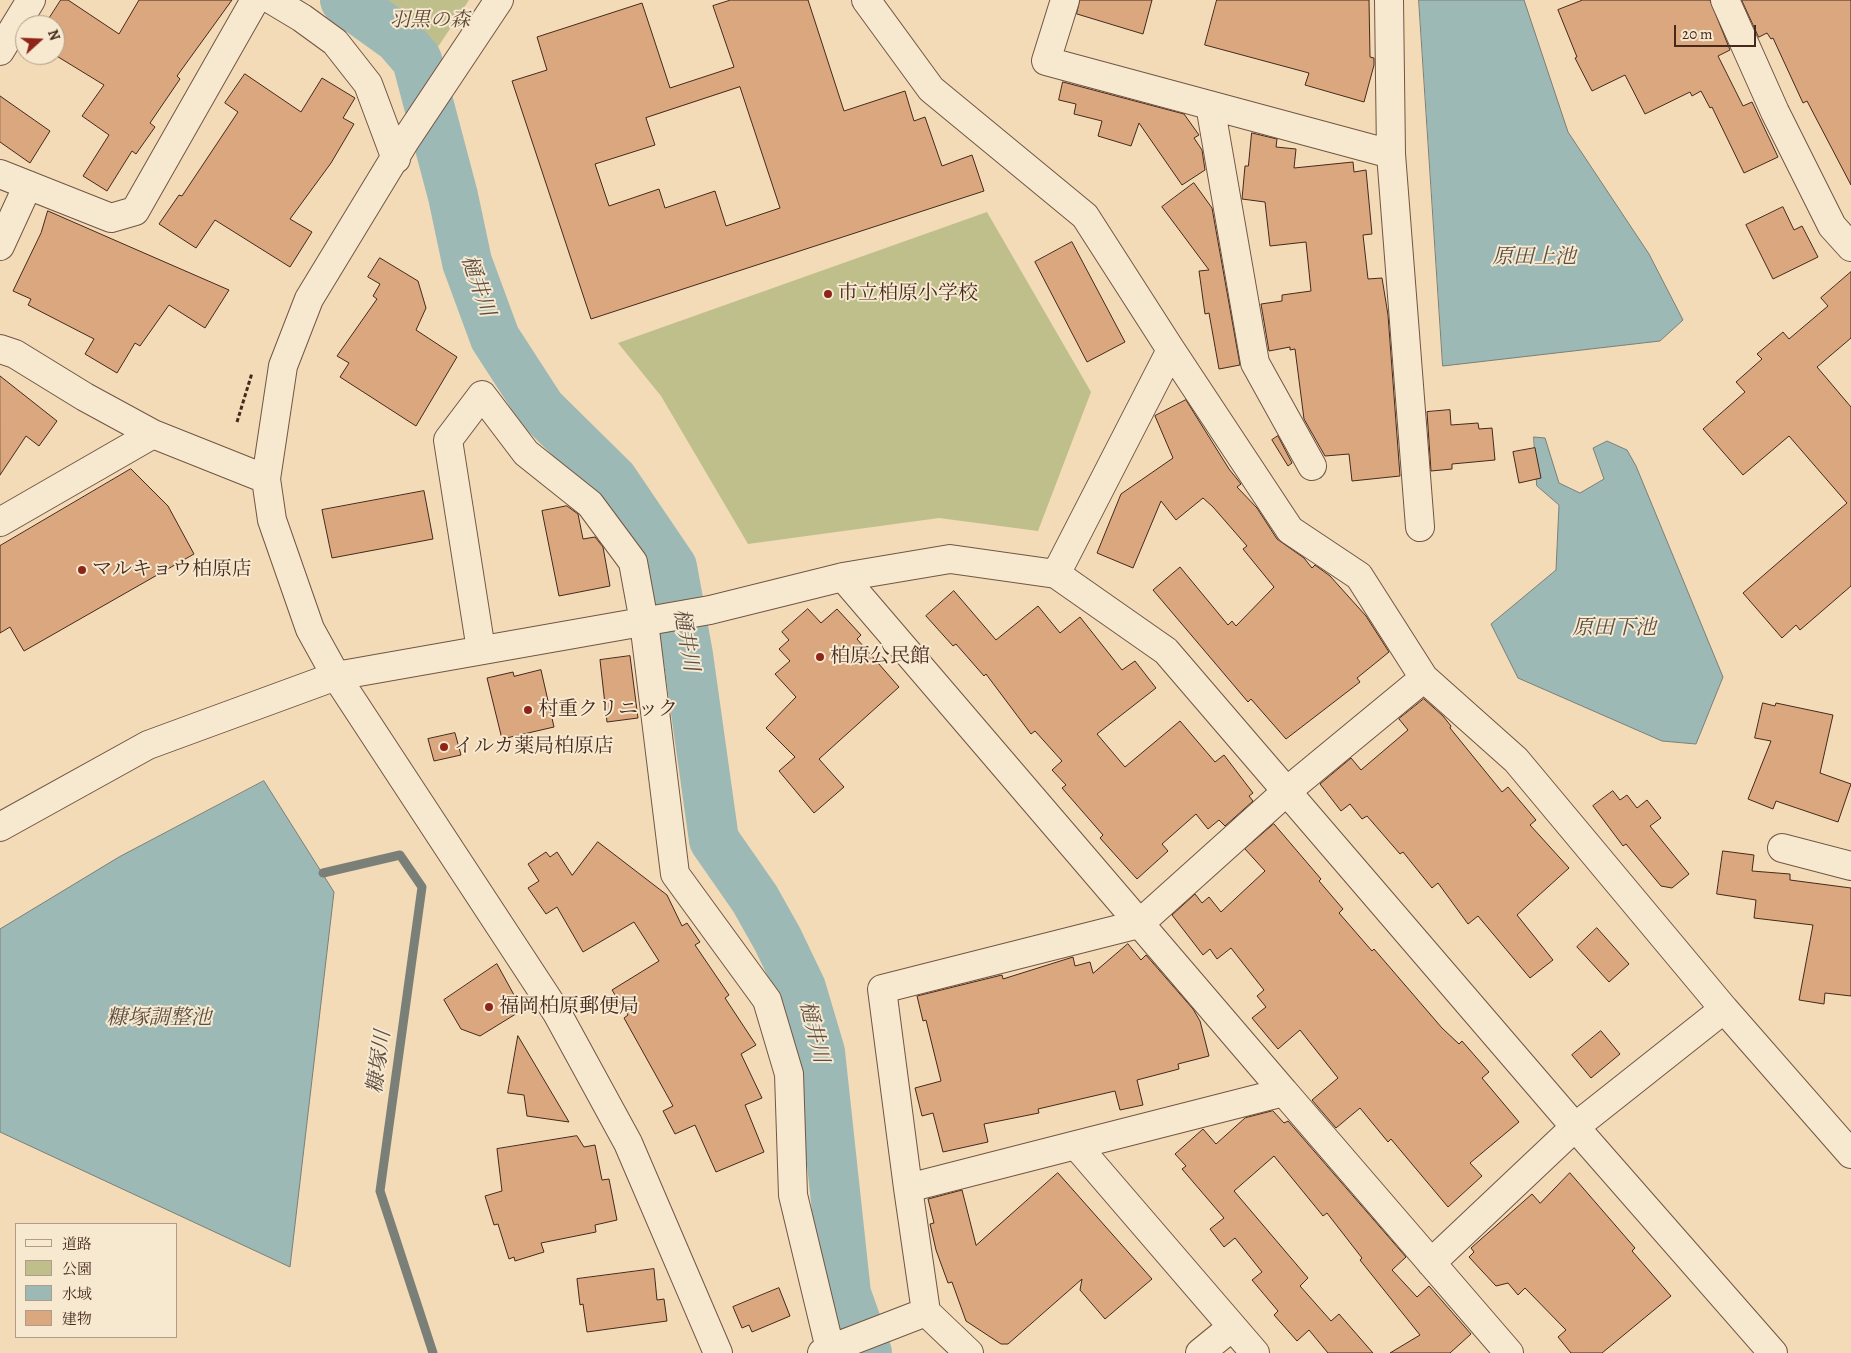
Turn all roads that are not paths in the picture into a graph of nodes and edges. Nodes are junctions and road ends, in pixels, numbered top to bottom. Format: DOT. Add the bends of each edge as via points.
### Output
graph roads {
  1 [pos="30,0"];
  2 [pos="255,0"];
  3 [pos="272,0"];
  4 [pos="499,0"];
  5 [pos="866,0"];
  6 [pos="1065,0"];
  7 [pos="1389,0"];
  8 [pos="1725,0"];
  9 [pos="309,7"];
  10 [pos="0,51"];
  11 [pos="1210,106"];
  12 [pos="400,150"];
  13 [pos="1391,154"];
  14 [pos="0,174"];
  15 [pos="28,185"];
  16 [pos="0,246"];
  17 [pos="1851,247"];
  18 [pos="0,349"];
  19 [pos="1171,350"];
  20 [pos="153,434"];
  21 [pos="1312,466"];
  22 [pos="266,478"];
  23 [pos="0,522"];
  24 [pos="1420,527"];
  25 [pos="1056,574"];
  26 [pos="843,577"];
  27 [pos="651,620"];
  28 [pos="481,650"];
  29 [pos="336,676"];
  30 [pos="1424,678"];
  31 [pos="1287,790"];
  32 [pos="0,827"];
  33 [pos="1782,848"];
  34 [pos="1851,866"];
  35 [pos="1139,924"];
  36 [pos="1724,1009"];
  37 [pos="1284,1092"];
  38 [pos="1575,1127"];
  39 [pos="1076,1145"];
  40 [pos="1851,1154"];
  41 [pos="908,1188"];
  42 [pos="1431,1263"];
  43 [pos="926,1312"];
  44 [pos="1232,1327"];
  45 [pos="832,1350"];
  46 [pos="718,1353"];
  47 [pos="969,1353"];
  48 [pos="1200,1353"];
  49 [pos="1255,1353"];
  50 [pos="1509,1353"];
  51 [pos="1773,1353"];
  1 -- 10 [label="street"];
  2 -- 15 [label="street" via="135,211 111,218"];
  3 -- 9 [label="street"];
  4 -- 12 [label="street"];
  5 -- 19 [label="street" via="931,89 1085,216"];
  6 -- 11 [label="street" via="1046,61"];
  7 -- 13 [label="street"];
  8 -- 17 [label="street" via="1774,112 1832,226"];
  9 -- 12 [label="street" via="368,84"];
  11 -- 13 [label="street"];
  11 -- 21 [label="street" via="1254,362"];
  12 -- 22 [label="street" via="309,299 283,366"];
  13 -- 24 [label="street"];
  14 -- 15 [label="street"];
  15 -- 16 [label="street"];
  18 -- 20 [label="street" via="15,354 85,398"];
  19 -- 25 [label="street"];
  19 -- 30 [label="street" via="1290,530 1359,576"];
  20 -- 22 [label="street"];
  20 -- 23 [label="street"];
  22 -- 29 [label="street" via="272,520 310,629"];
  25 -- 26 [label="street" via="950,560"];
  25 -- 31 [label="street" via="1166,651"];
  26 -- 27 [label="street" via="710,610"];
  26 -- 35 [label="street"];
  27 -- 28 [label="street"];
  27 -- 28 [label="street" via="633,562 590,504 526,453 482,395 448,440"];
  27 -- 45 [label="street" via="675,874 767,1000 789,1074 794,1195"];
  28 -- 29 [label="street"];
  29 -- 32 [label="street" via="148,744"];
  29 -- 46 [label="street" via="557,1013 628,1143"];
  30 -- 31 [label="street"];
  30 -- 36 [label="street" via="1516,760"];
  31 -- 35 [label="street"];
  31 -- 38 [label="street"];
  33 -- 34 [label="street"];
  35 -- 37 [label="street"];
  35 -- 41 [label="street" via="882,989"];
  36 -- 38 [label="street"];
  36 -- 40 [label="street"];
  37 -- 39 [label="street"];
  37 -- 42 [label="street"];
  38 -- 42 [label="street"];
  38 -- 51 [label="street"];
  39 -- 41 [label="street"];
  39 -- 44 [label="street"];
  41 -- 43 [label="street"];
  42 -- 50 [label="street"];
  43 -- 45 [label="street"];
  43 -- 47 [label="street"];
  44 -- 48 [label="street"];
  44 -- 49 [label="street"];
}
